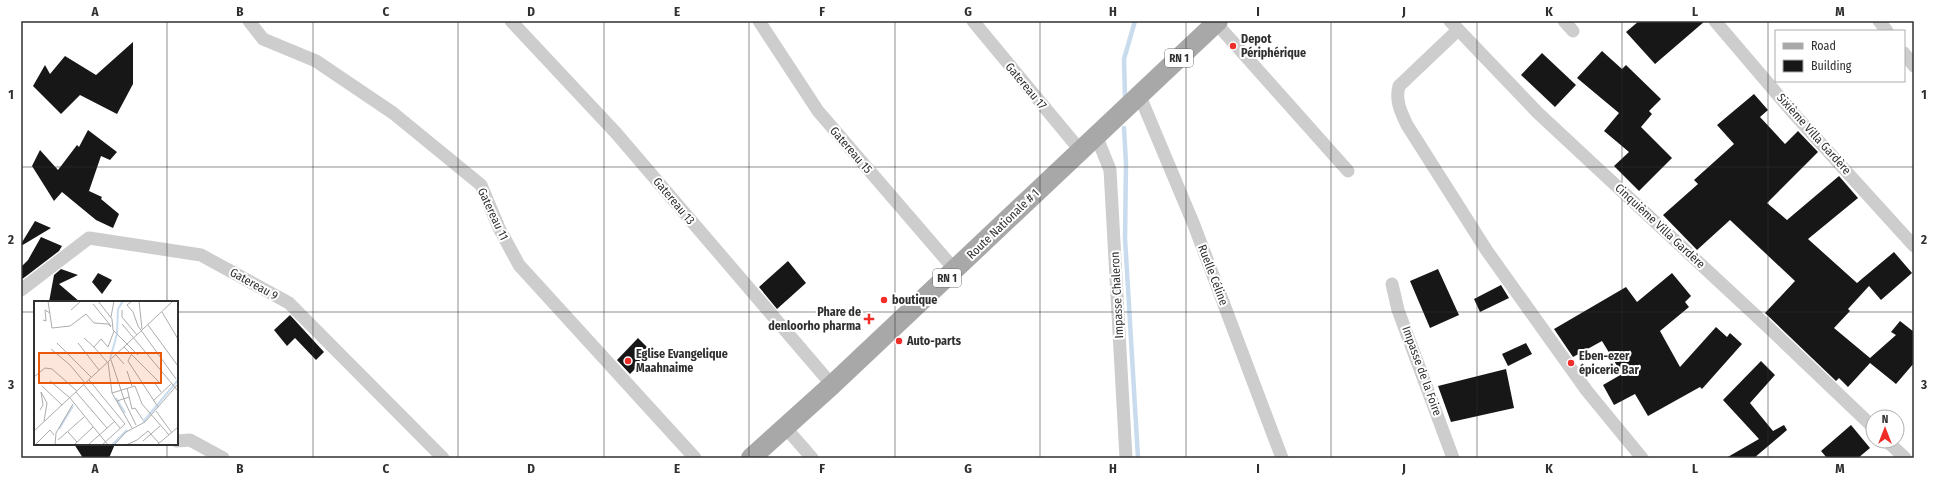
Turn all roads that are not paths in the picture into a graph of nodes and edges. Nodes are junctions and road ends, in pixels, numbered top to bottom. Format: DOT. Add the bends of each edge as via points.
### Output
graph roads {
  1 [pos="249,21"];
  2 [pos="511,21"];
  3 [pos="759,21"];
  4 [pos="973,21"];
  5 [pos="1564,21"];
  6 [pos="1716,21"];
  7 [pos="1879,21"];
  8 [pos="1217,22"];
  9 [pos="1454,25"];
  10 [pos="1886,30"];
  11 [pos="1573,31"];
  12 [pos="1905,54"];
  13 [pos="1914,66"];
  14 [pos="1139,94"];
  15 [pos="1096,135"];
  16 [pos="1080,150"];
  17 [pos="1348,170"];
  18 [pos="1914,246"];
  19 [pos="955,270"];
  20 [pos="1392,284"];
  21 [pos="21,290"];
  22 [pos="832,385"];
  23 [pos="1865,419"];
  24 [pos="785,427"];
  25 [pos="178,441"];
  26 [pos="1895,449"];
  27 [pos="223,458"];
  28 [pos="443,458"];
  29 [pos="695,458"];
  30 [pos="751,458"];
  31 [pos="812,458"];
  32 [pos="1126,458"];
  33 [pos="1282,458"];
  34 [pos="1453,458"];
  35 [pos="1642,458"];
  36 [pos="1905,458"];
  1 -- 29 [label="street, Gatereau 11" via="263,39 316,61 393,113 480,185 519,265"];
  2 -- 22 [label="street, Gatereau 13" via="616,133"];
  3 -- 19 [label="street, Gatereau 15" via="818,111"];
  4 -- 16 [label="street, Gatereau 17"];
  5 -- 11 [label="street"];
  6 -- 18 [label="street, Sixième Villa Gardère" via="1795,115"];
  7 -- 10 [label="street"];
  8 -- 14 [label="main road, Route Nationale # 1 / RN 1"];
  8 -- 17 [label="street"];
  9 -- 23 [label="street, Cinquième Villa Gardère" via="1538,113"];
  9 -- 35 [label="street" via="1399,86 1396,95 1407,125 1487,251 1587,391"];
  12 -- 13 [label="street"];
  14 -- 15 [label="main road, Route Nationale # 1 / RN 1"];
  14 -- 33 [label="street, Ruelle Céline" via="1194,225"];
  15 -- 16 [label="main road, Route Nationale # 1 / RN 1"];
  15 -- 32 [label="street, Impasse Chaleron" via="1110,170"];
  16 -- 19 [label="main road, Route Nationale # 1 / RN 1"];
  19 -- 22 [label="main road, Route Nationale # 1 / RN 1"];
  20 -- 34 [label="street, Impasse de la Foire" via="1398,310"];
  21 -- 28 [label="street, Gatereau 9" via="89,238 201,255 289,304"];
  22 -- 24 [label="main road, Route Nationale # 1 / RN 1"];
  24 -- 30 [label="main road, Route Nationale # 1 / RN 1"];
  24 -- 31 [label="street"];
  25 -- 27 [label="street" via="190,440"];
  26 -- 36 [label="street"];
}
